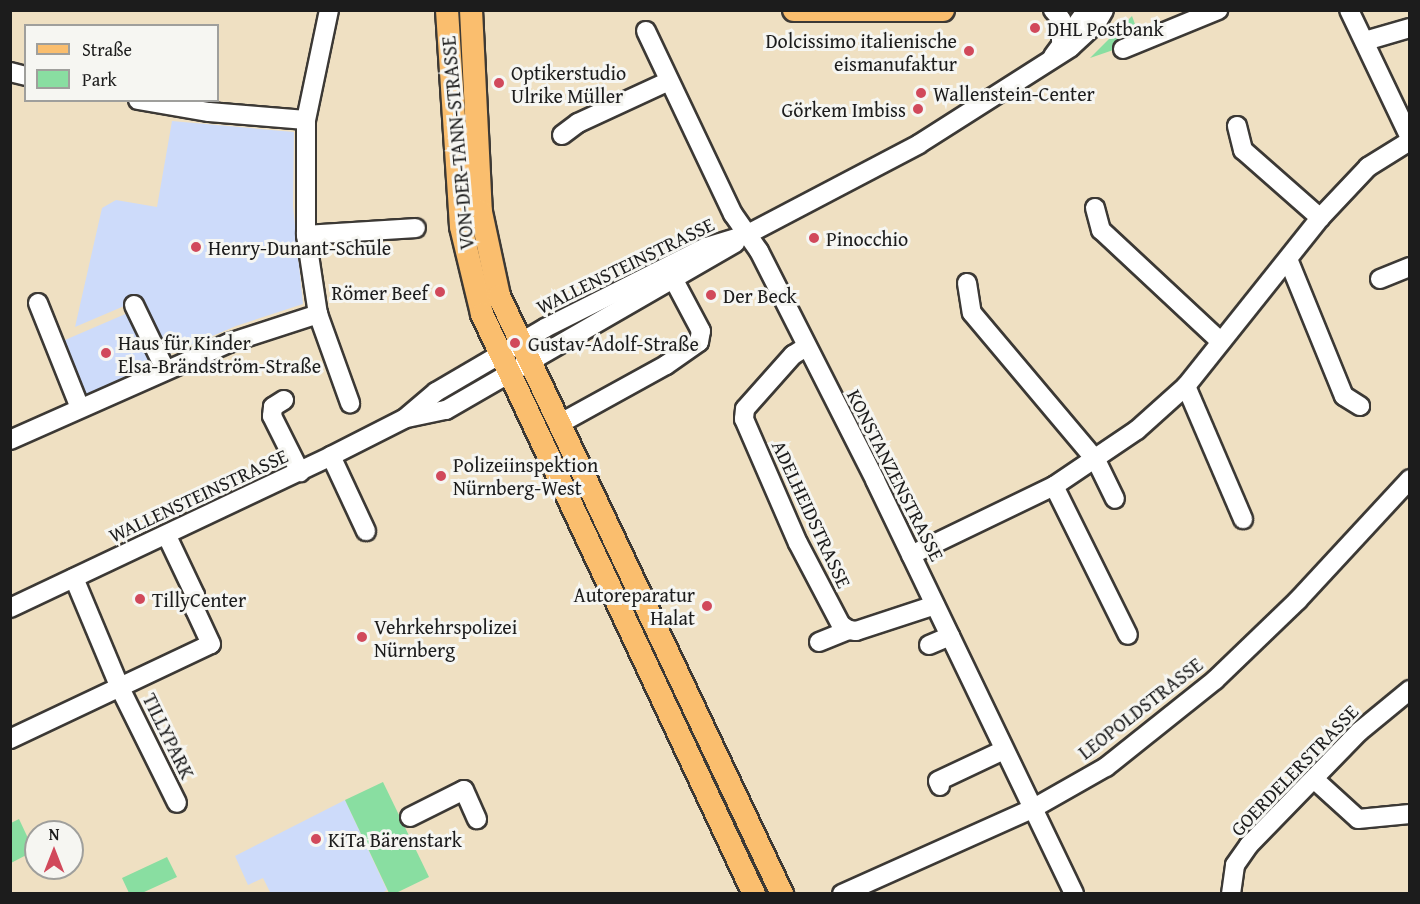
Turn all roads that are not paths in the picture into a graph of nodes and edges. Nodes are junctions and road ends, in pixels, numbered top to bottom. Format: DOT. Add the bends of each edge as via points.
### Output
graph roads {
  1 [pos="329,10"];
  2 [pos="447,10"];
  3 [pos="471,10"];
  4 [pos="794,10"];
  5 [pos="943,10"];
  6 [pos="1053,10"];
  7 [pos="1087,10"];
  8 [pos="1104,10"];
  9 [pos="1218,10"];
  10 [pos="1350,10"];
  11 [pos="1410,28"];
  12 [pos="646,31"];
  13 [pos="1061,40"];
  14 [pos="1365,41"];
  15 [pos="1123,49"];
  16 [pos="1052,57"];
  17 [pos="669,81"];
  18 [pos="150,102"];
  19 [pos="306,120"];
  20 [pos="1236,126"];
  21 [pos="562,135"];
  22 [pos="1410,140"];
  23 [pos="1095,208"];
  24 [pos="1320,218"];
  25 [pos="416,228"];
  26 [pos="746,235"];
  27 [pos="306,236"];
  28 [pos="1288,259"];
  29 [pos="1410,267"];
  30 [pos="670,273"];
  31 [pos="1380,279"];
  32 [pos="967,283"];
  33 [pos="38,303"];
  34 [pos="134,305"];
  35 [pos="318,314"];
  36 [pos="1221,342"];
  37 [pos="806,347"];
  38 [pos="524,351"];
  39 [pos="503,365"];
  40 [pos="165,369"];
  41 [pos="1186,386"];
  42 [pos="284,400"];
  43 [pos="350,402"];
  44 [pos="1360,406"];
  45 [pos="80,408"];
  46 [pos="559,424"];
  47 [pos="10,440"];
  48 [pos="332,456"];
  49 [pos="1096,460"];
  50 [pos="300,472"];
  51 [pos="1410,479"];
  52 [pos="1054,486"];
  53 [pos="1115,499"];
  54 [pos="1243,519"];
  55 [pos="366,531"];
  56 [pos="167,536"];
  57 [pos="911,555"];
  58 [pos="74,578"];
  59 [pos="936,605"];
  60 [pos="10,608"];
  61 [pos="849,630"];
  62 [pos="1128,635"];
  63 [pos="950,636"];
  64 [pos="819,642"];
  65 [pos="929,645"];
  66 [pos="120,688"];
  67 [pos="1410,690"];
  68 [pos="10,739"];
  69 [pos="1004,750"];
  70 [pos="1314,779"];
  71 [pos="940,786"];
  72 [pos="177,803"];
  73 [pos="1032,809"];
  74 [pos="1410,814"];
  75 [pos="410,817"];
  76 [pos="477,819"];
  77 [pos="1066,891"];
  78 [pos="754,894"];
  79 [pos="782,894"];
  80 [pos="842,894"];
  81 [pos="1232,894"];
  1 -- 19 [label="street"];
  2 -- 39 [label="main road, VON-DER-TANN-STRASSE" via="463,243 476,297"];
  3 -- 38 [label="main road, VON-DER-TANN-STRASSE" via="483,228 499,296"];
  4 -- 5 [label="main road"];
  6 -- 13 [label="street" via="1061,19"];
  7 -- 13 [label="street, WALLENSTEINSTRASSE"];
  8 -- 16 [label="street, WALLENSTEINSTRASSE" via="1096,24 1071,47"];
  9 -- 15 [label="street"];
  10 -- 14 [label="street"];
  11 -- 14 [label="street"];
  12 -- 17 [label="street, KONSTANZENSTRASSE"];
  13 -- 16 [label="street, WALLENSTEINSTRASSE"];
  14 -- 22 [label="street"];
  16 -- 26 [label="street, WALLENSTEINSTRASSE" via="919,144"];
  17 -- 21 [label="street" via="578,123"];
  17 -- 26 [label="street, KONSTANZENSTRASSE"];
  18 -- 19 [label="street" via="208,112"];
  19 -- 27 [label="street"];
  20 -- 24 [label="street" via="1243,150"];
  22 -- 24 [label="street" via="1368,167"];
  23 -- 36 [label="street" via="1101,230"];
  24 -- 28 [label="street"];
  25 -- 27 [label="street"];
  26 -- 30 [label="street, WALLENSTEINSTRASSE" via="721,254"];
  26 -- 37 [label="street, KONSTANZENSTRASSE" via="759,251"];
  27 -- 35 [label="street"];
  28 -- 36 [label="street"];
  28 -- 44 [label="street" via="1344,396"];
  29 -- 31 [label="street"];
  30 -- 38 [label="street, WALLENSTEINSTRASSE"];
  30 -- 46 [label="street" via="701,331 699,342 666,365"];
  32 -- 49 [label="street" via="972,313"];
  33 -- 45 [label="street"];
  34 -- 40 [label="street"];
  35 -- 40 [label="street"];
  35 -- 43 [label="street"];
  36 -- 41 [label="street"];
  37 -- 57 [label="street, KONSTANZENSTRASSE"];
  37 -- 61 [label="street, ADELHEIDSTRASSE" via="793,355 745,409 744,419 798,543 841,625"];
  38 -- 39 [label="street, WALLENSTEINSTRASSE"];
  38 -- 46 [label="main road"];
  39 -- 48 [label="street, WALLENSTEINSTRASSE" via="446,410 404,419"];
  39 -- 78 [label="main road"];
  40 -- 45 [label="street"];
  41 -- 49 [label="street"];
  41 -- 54 [label="street"];
  42 -- 50 [label="street" via="273,407 272,416"];
  45 -- 47 [label="street"];
  46 -- 79 [label="main road"];
  48 -- 50 [label="street, WALLENSTEINSTRASSE"];
  48 -- 55 [label="street"];
  49 -- 52 [label="street"];
  49 -- 53 [label="street"];
  50 -- 56 [label="street, WALLENSTEINSTRASSE"];
  51 -- 73 [label="street, LEOPOLDSTRASSE" via="1298,600 1215,680 1106,768"];
  52 -- 57 [label="street"];
  52 -- 62 [label="street"];
  56 -- 58 [label="street, WALLENSTEINSTRASSE"];
  56 -- 66 [label="street, TILLYPARK" via="195,595 195,610 211,644"];
  57 -- 59 [label="street, KONSTANZENSTRASSE"];
  58 -- 60 [label="street, WALLENSTEINSTRASSE"];
  58 -- 66 [label="street, TILLYPARK"];
  59 -- 61 [label="street"];
  59 -- 63 [label="street, KONSTANZENSTRASSE"];
  61 -- 64 [label="street"];
  63 -- 65 [label="street"];
  63 -- 69 [label="street, KONSTANZENSTRASSE"];
  66 -- 68 [label="street, TILLYPARK"];
  66 -- 72 [label="street, TILLYPARK"];
  67 -- 70 [label="street, GOERDELERSTRASSE" via="1360,730"];
  69 -- 71 [label="street" via="938,781"];
  69 -- 73 [label="street, KONSTANZENSTRASSE"];
  70 -- 74 [label="street" via="1358,819"];
  70 -- 81 [label="street, GOERDELERSTRASSE" via="1249,845 1235,865"];
  73 -- 77 [label="street, KONSTANZENSTRASSE"];
  73 -- 80 [label="street, LEOPOLDSTRASSE"];
  75 -- 76 [label="street" via="464,790"];
}
